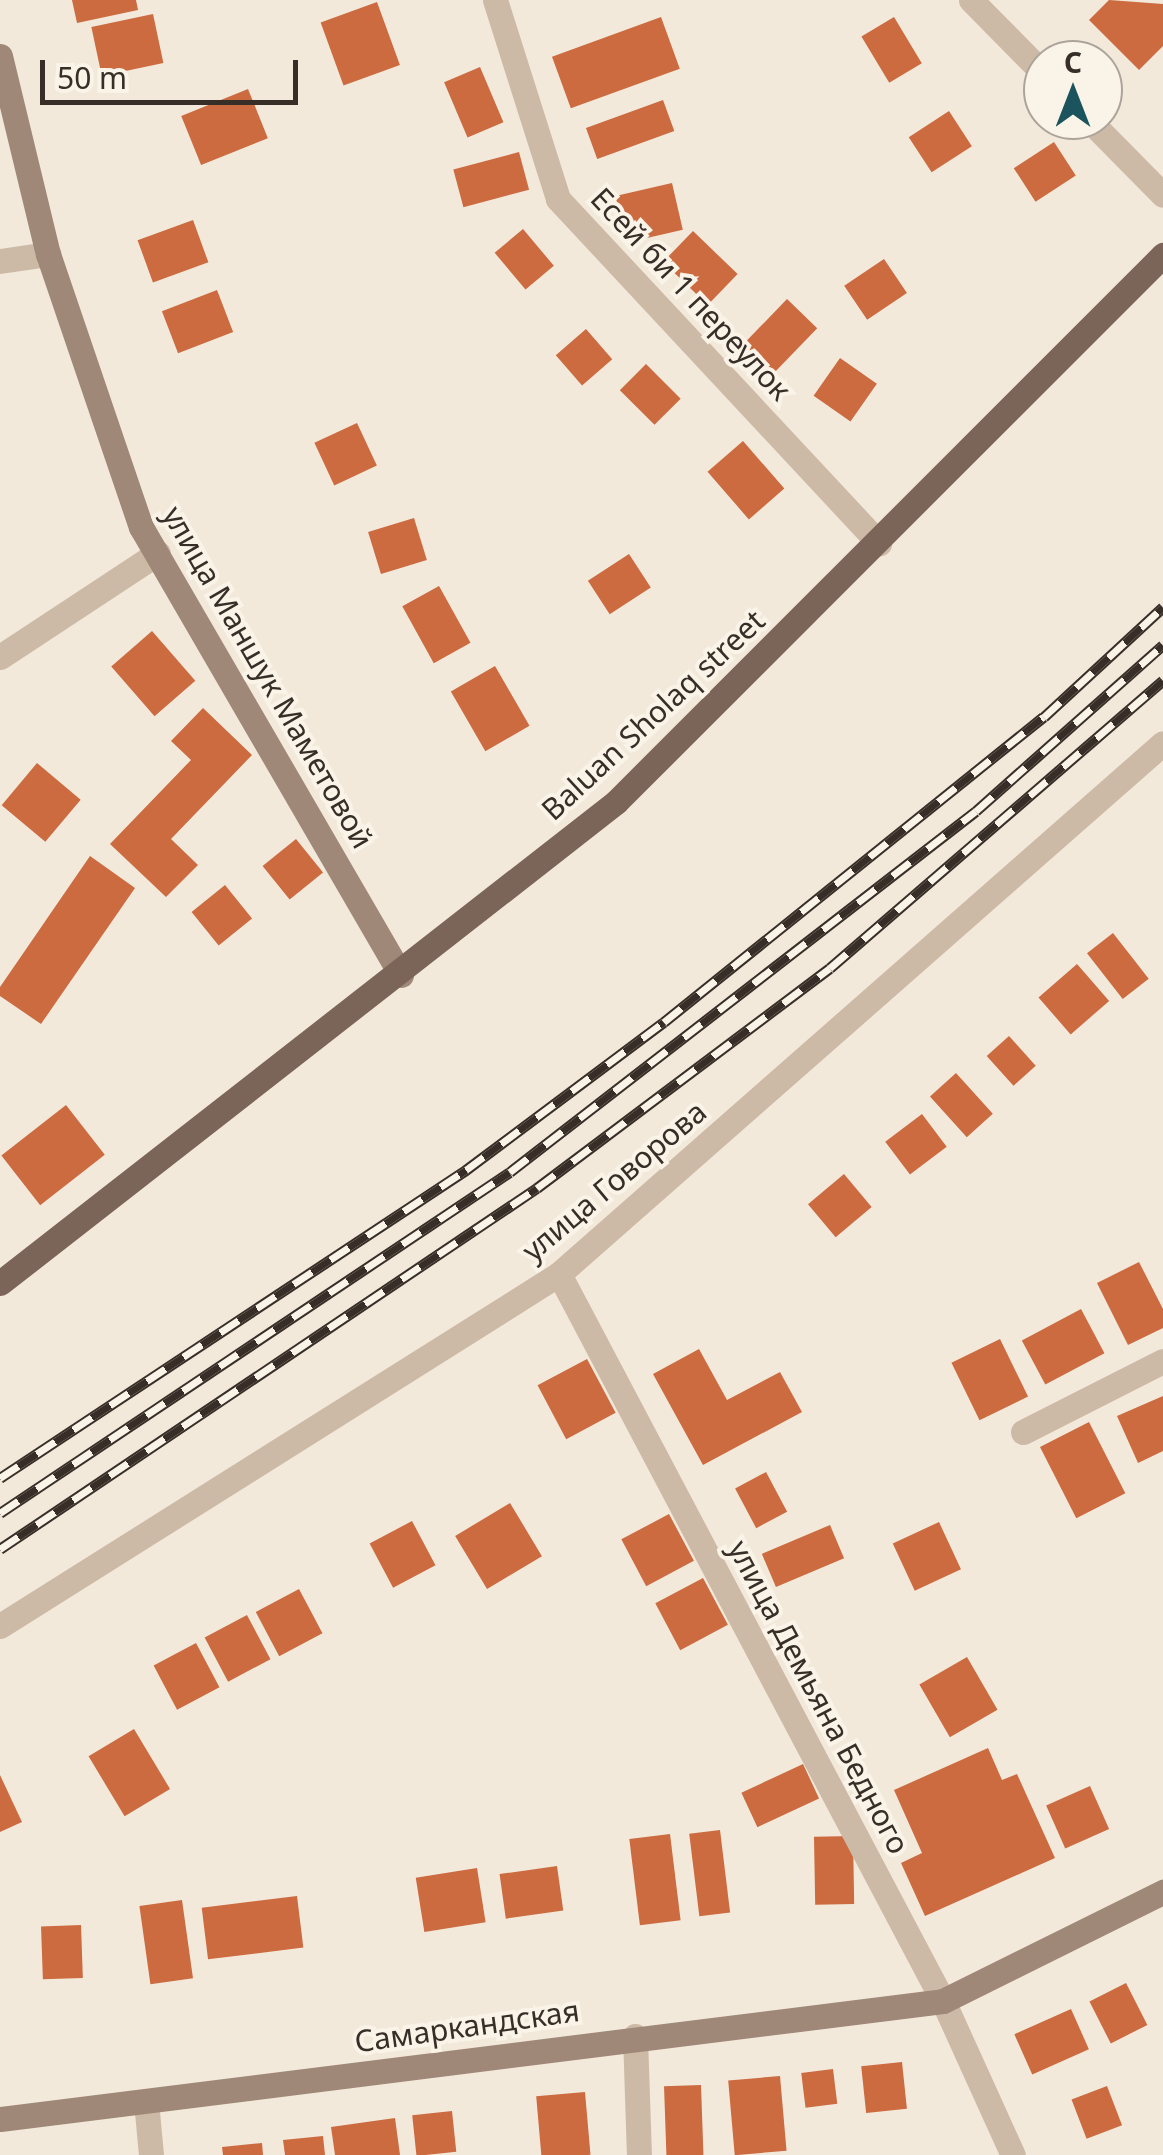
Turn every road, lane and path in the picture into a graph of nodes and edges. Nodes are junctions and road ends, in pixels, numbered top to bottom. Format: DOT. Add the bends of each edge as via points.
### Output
graph roads {
  1 [pos="495,0"];
  2 [pos="971,0"];
  3 [pos="1023,53"];
  4 [pos="0,56"];
  5 [pos="1109,140"];
  6 [pos="1163,195"];
  7 [pos="48,254"];
  8 [pos="1163,256"];
  9 [pos="0,261"];
  10 [pos="879,542"];
  11 [pos="158,554"];
  12 [pos="0,657"];
  13 [pos="1163,742"];
  14 [pos="401,975"];
  15 [pos="559,1274"];
  16 [pos="0,1282"];
  17 [pos="1163,1362"];
  18 [pos="1022,1432"];
  19 [pos="0,1626"];
  20 [pos="1163,1892"];
  21 [pos="943,2000"];
  22 [pos="634,2036"];
  23 [pos="146,2101"];
  24 [pos="0,2119"];
  25 [pos="151,2155"];
  26 [pos="639,2155"];
  27 [pos="1013,2155"];
  1 -- 10 [label="street, Есей би 1 переулок" via="558,199"];
  2 -- 3 [label="street"];
  4 -- 7 [label="street, улица Маншук Маметовой"];
  5 -- 6 [label="street"];
  7 -- 9 [label="street"];
  7 -- 11 [label="street, улица Маншук Маметовой" via="141,526"];
  8 -- 10 [label="main road, Baluan Sholaq street"];
  10 -- 14 [label="main road, Baluan Sholaq street" via="616,802"];
  11 -- 12 [label="street"];
  11 -- 14 [label="street, улица Маншук Маметовой"];
  13 -- 15 [label="street, улица Говорова"];
  14 -- 16 [label="main road, Baluan Sholaq street"];
  15 -- 19 [label="street, улица Говорова"];
  15 -- 21 [label="street, улица Демьяна Бедного"];
  17 -- 18 [label="street"];
  20 -- 21 [label="street, Самаркандская"];
  21 -- 22 [label="street, Самаркандская"];
  21 -- 27 [label="street, улица Демьяна Бедного"];
  22 -- 23 [label="street, Самаркандская"];
  22 -- 26 [label="street"];
  23 -- 24 [label="street, Самаркандская"];
  23 -- 25 [label="street"];
}
